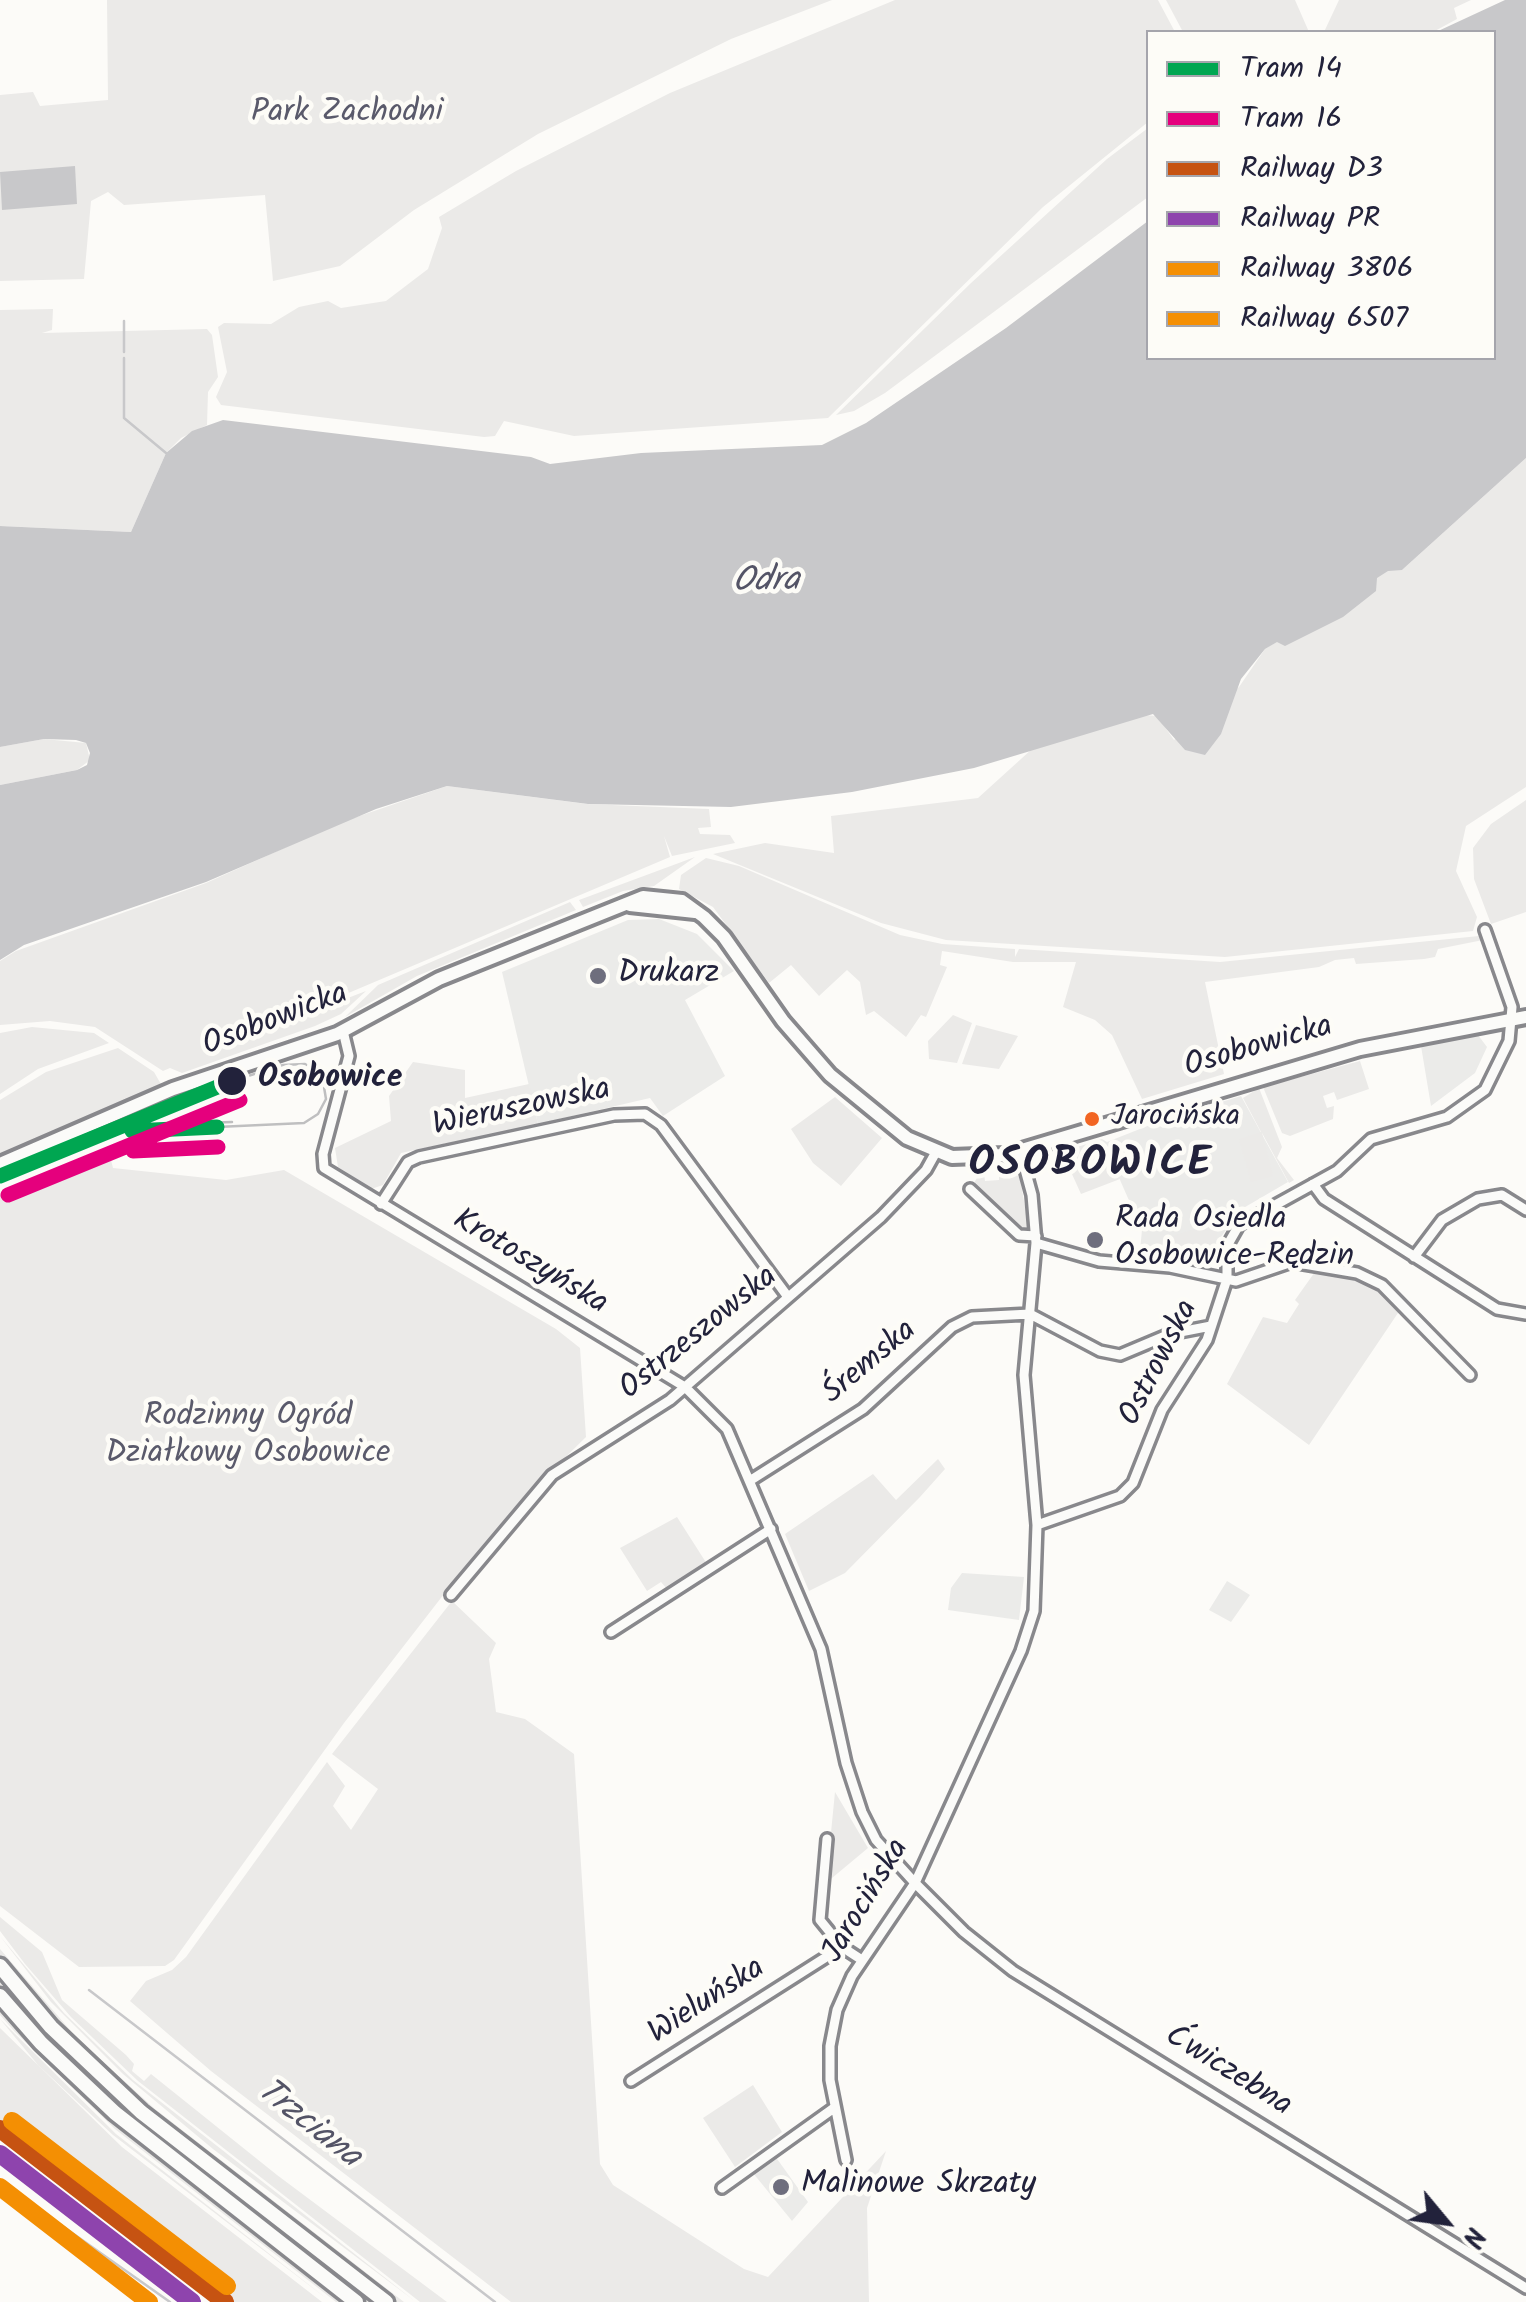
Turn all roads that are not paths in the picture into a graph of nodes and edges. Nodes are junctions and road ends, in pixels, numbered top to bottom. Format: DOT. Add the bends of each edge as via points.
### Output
graph roads {
  1 [pos="1486,930"];
  2 [pos="1519,1018"];
  3 [pos="343,1031"];
  4 [pos="1020,1151"];
  5 [pos="936,1152"];
  6 [pos="0,1164"];
  7 [pos="1313,1184"];
  8 [pos="970,1189"];
  9 [pos="381,1204"];
  10 [pos="1526,1210"];
  11 [pos="1036,1240"];
  12 [pos="1414,1258"];
  13 [pos="1227,1280"];
  14 [pos="788,1297"];
  15 [pos="1030,1314"];
  16 [pos="1526,1314"];
  17 [pos="1211,1326"];
  18 [pos="1470,1375"];
  19 [pos="685,1387"];
  20 [pos="751,1480"];
  21 [pos="1037,1525"];
  22 [pos="772,1529"];
  23 [pos="452,1595"];
  24 [pos="611,1632"];
  25 [pos="846,1763"];
  26 [pos="834,1765"];
  27 [pos="827,1840"];
  28 [pos="915,1883"];
  29 [pos="842,1947"];
  30 [pos="862,1960"];
  31 [pos="0,1966"];
  32 [pos="0,1996"];
  33 [pos="631,2082"];
  34 [pos="834,2108"];
  35 [pos="846,2160"];
  36 [pos="722,2188"];
  37 [pos="1526,2288"];
  38 [pos="356,2302"];
  39 [pos="386,2302"];
  1 -- 2 [label="street"];
  2 -- 4 [label="street, Osobowicka" via="1333,1056"];
  2 -- 7 [label="street, Ostrowska" via="1495,1074 1472,1103 1370,1139"];
  3 -- 5 [label="street, Osobowicka" via="439,979 643,897 661,897 682,902 724,937 783,1022 830,1074 899,1132"];
  3 -- 6 [label="street, Osobowicka" via="173,1089"];
  3 -- 9 [label="street, Krotoszyńska" via="349,1056 324,1168"];
  4 -- 5 [label="street, Osobowicka" via="979,1159"];
  4 -- 11 [label="street, Jarocińska"];
  5 -- 14 [label="street, Ostrzeszowska" via="895,1204"];
  7 -- 12 [label="street" via="1324,1200"];
  7 -- 13 [label="street, Ostrowska" via="1239,1225 1227,1246"];
  8 -- 11 [label="street" via="1019,1235"];
  9 -- 14 [label="street, Wieruszowska" via="408,1162 419,1157 645,1114 661,1125"];
  9 -- 19 [label="street, Krotoszyńska"];
  10 -- 12 [label="street" via="1502,1196 1478,1200 1442,1220"];
  11 -- 13 [label="street" via="1099,1261 1170,1266"];
  11 -- 15 [label="street, Jarocińska"];
  12 -- 16 [label="street" via="1497,1309"];
  13 -- 17 [label="street, Ostrowska"];
  13 -- 18 [label="street" via="1292,1262 1358,1272 1382,1286"];
  14 -- 19 [label="street, Ostrzeszowska"];
  15 -- 17 [label="street" via="1116,1355"];
  15 -- 20 [label="street, Śremska" via="960,1322 863,1409"];
  15 -- 21 [label="street, Jarocińska" via="1024,1375"];
  17 -- 21 [label="street, Ostrowska" via="1201,1354 1162,1410 1130,1487"];
  19 -- 20 [label="street, Krotoszyńska" via="726,1429"];
  19 -- 23 [label="street, Ostrzeszowska" via="552,1475"];
  20 -- 22 [label="street, Krotoszyńska"];
  21 -- 28 [label="street, Jarocińska" via="1031,1625"];
  22 -- 24 [label="street"];
  22 -- 25 [label="street, Krotoszyńska" via="821,1649"];
  25 -- 26 [label="street"];
  25 -- 28 [label="street, Krotoszyńska" via="871,1831"];
  27 -- 29 [label="street" via="820,1920"];
  28 -- 30 [label="street, Jarocińska"];
  28 -- 37 [label="street, Ćwiczebna" via="1013,1970"];
  29 -- 30 [label="street"];
  29 -- 33 [label="street, Wieluńska"];
  30 -- 34 [label="street, Jarocińska" via="832,2030"];
  31 -- 39 [label="main road" via="51,2027 141,2112"];
  32 -- 38 [label="main road" via="115,2114"];
  34 -- 35 [label="street, Jarocińska"];
  34 -- 36 [label="street"];
}
